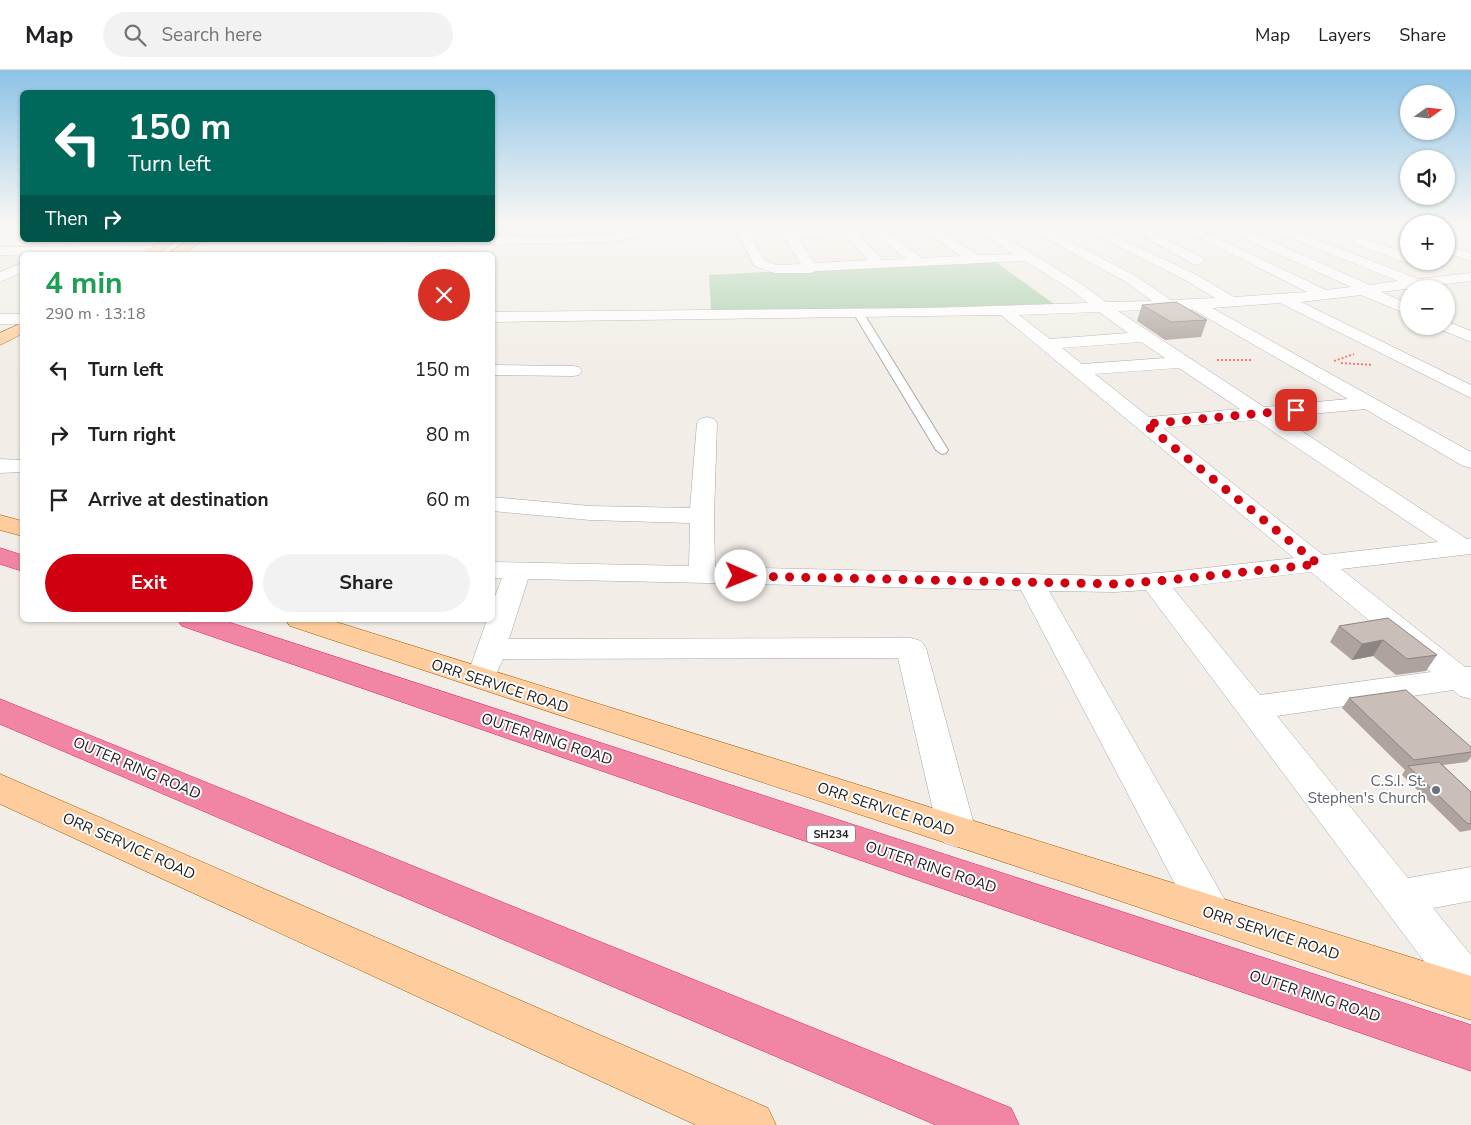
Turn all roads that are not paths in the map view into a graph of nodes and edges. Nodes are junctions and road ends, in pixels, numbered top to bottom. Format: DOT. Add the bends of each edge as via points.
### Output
graph roads {
  1 [pos="1056,274"];
  2 [pos="1122,274"];
  3 [pos="1184,274"];
  4 [pos="1282,274"];
  5 [pos="1332,274"];
  6 [pos="1393,274"];
  7 [pos="1441,274"];
  8 [pos="1407,280"];
  9 [pos="1465,283"];
  10 [pos="1400,286"];
  11 [pos="1247,288"];
  12 [pos="1366,290"];
  13 [pos="1325,295"];
  14 [pos="1277,300"];
  15 [pos="1234,303"];
  16 [pos="1194,304"];
  17 [pos="1168,305"];
  18 [pos="1400,306"];
  19 [pos="1103,307"];
  20 [pos="1005,311"];
  21 [pos="859,314"];
  22 [pos="495,317"];
  23 [pos="0,319"];
  24 [pos="20,320"];
  25 [pos="1455,328"];
  26 [pos="20,329"];
  27 [pos="1471,329"];
  28 [pos="1455,330"];
  29 [pos="1144,337"];
  30 [pos="1471,338"];
  31 [pos="0,340"];
  32 [pos="20,340"];
  33 [pos="1046,344"];
  34 [pos="0,350"];
  35 [pos="1182,362"];
  36 [pos="495,370"];
  37 [pos="1079,370"];
  38 [pos="573,371"];
  39 [pos="1471,392"];
  40 [pos="1369,404"];
  41 [pos="1260,414"];
  42 [pos="707,423"];
  43 [pos="1145,424"];
  44 [pos="942,450"];
  45 [pos="1471,461"];
  46 [pos="0,466"];
  47 [pos="20,466"];
  48 [pos="495,504"];
  49 [pos="702,516"];
  50 [pos="0,522"];
  51 [pos="20,528"];
  52 [pos="1466,547"];
  53 [pos="0,556"];
  54 [pos="20,562"];
  55 [pos="1318,564"];
  56 [pos="505,571"];
  57 [pos="702,576"];
  58 [pos="1154,582"];
  59 [pos="1031,583"];
  60 [pos="495,620"];
  61 [pos="198,622"];
  62 [pos="308,622"];
  63 [pos="495,622"];
  64 [pos="486,664"];
  65 [pos="1467,681"];
  66 [pos="1252,708"];
  67 [pos="0,710"];
  68 [pos="0,788"];
  69 [pos="957,832"];
  70 [pos="1471,884"];
  71 [pos="1399,897"];
  72 [pos="1211,913"];
  73 [pos="1471,989"];
  74 [pos="1471,998"];
  75 [pos="1471,1048"];
  76 [pos="751,1125"];
  77 [pos="994,1125"];
  1 -- 19 [label="street"];
  2 -- 17 [label="street"];
  3 -- 15 [label="street"];
  4 -- 13 [label="street"];
  5 -- 12 [label="street"];
  6 -- 8 [label="street"];
  7 -- 9 [label="street"];
  10 -- 12 [label="street"];
  11 -- 14 [label="street"];
  12 -- 13 [label="street"];
  12 -- 18 [label="street"];
  13 -- 14 [label="street"];
  14 -- 15 [label="street"];
  14 -- 39 [label="street"];
  15 -- 16 [label="street"];
  16 -- 17 [label="street"];
  16 -- 40 [label="street"];
  17 -- 19 [label="street"];
  19 -- 20 [label="street"];
  19 -- 29 [label="street"];
  20 -- 21 [label="street"];
  20 -- 33 [label="street"];
  21 -- 22 [label="street"];
  21 -- 44 [label="lane"];
  23 -- 24 [label="street"];
  25 -- 27 [label="street"];
  26 -- 31 [label="main road"];
  28 -- 30 [label="street"];
  29 -- 33 [label="street"];
  29 -- 35 [label="street"];
  32 -- 34 [label="main road"];
  33 -- 37 [label="street"];
  35 -- 37 [label="street"];
  35 -- 41 [label="street"];
  36 -- 38 [label="street"];
  37 -- 43 [label="street"];
  40 -- 41 [label="street"];
  40 -- 45 [label="street"];
  41 -- 43 [label="street"];
  41 -- 52 [label="street"];
  42 -- 49 [label="street"];
  43 -- 55 [label="street"];
  46 -- 47 [label="street"];
  48 -- 49 [label="street" via="590,513"];
  49 -- 57 [label="street"];
  50 -- 51 [label="main road"];
  52 -- 55 [label="street"];
  53 -- 54 [label="highway"];
  55 -- 58 [label="street"];
  55 -- 65 [label="street"];
  56 -- 57 [label="street"];
  56 -- 60 [label="street"];
  57 -- 59 [label="street"];
  58 -- 59 [label="street"];
  58 -- 66 [label="street"];
  59 -- 72 [label="street"];
  61 -- 75 [label="highway, OUTER RING ROAD / SH234"];
  62 -- 64 [label="main road, ORR SERVICE ROAD"];
  63 -- 64 [label="street"];
  64 -- 69 [label="main road, ORR SERVICE ROAD"];
  64 -- 69 [label="street" via="911,648"];
  65 -- 66 [label="street"];
  66 -- 71 [label="street"];
  67 -- 77 [label="highway, OUTER RING ROAD"];
  68 -- 76 [label="main road, ORR SERVICE ROAD"];
  69 -- 72 [label="main road, ORR SERVICE ROAD"];
  70 -- 71 [label="street"];
  71 -- 73 [label="street"];
  72 -- 74 [label="main road, ORR SERVICE ROAD"];
}
